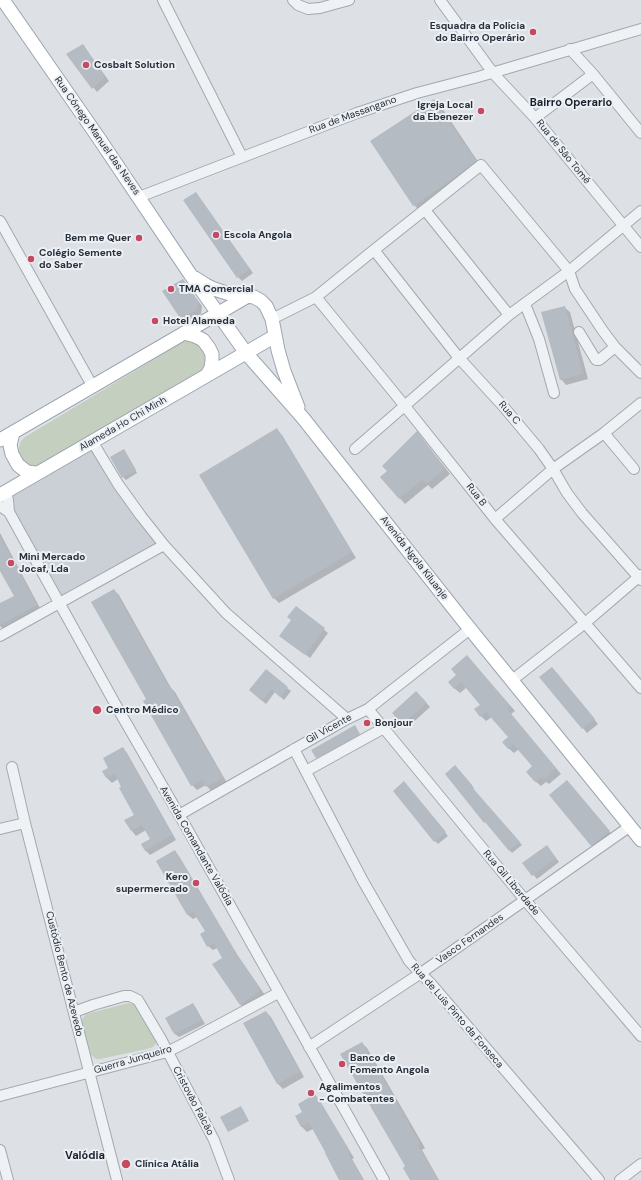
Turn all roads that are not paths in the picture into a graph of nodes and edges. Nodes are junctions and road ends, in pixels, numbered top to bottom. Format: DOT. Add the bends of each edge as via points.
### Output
graph roads {
  1 [pos="3,0"];
  2 [pos="164,0"];
  3 [pos="293,0"];
  4 [pos="350,0"];
  5 [pos="440,0"];
  6 [pos="641,29"];
  7 [pos="570,49"];
  8 [pos="493,73"];
  9 [pos="593,74"];
  10 [pos="535,118"];
  11 [pos="641,133"];
  12 [pos="242,157"];
  13 [pos="139,197"];
  14 [pos="424,210"];
  15 [pos="641,211"];
  16 [pos="0,221"];
  17 [pos="624,226"];
  18 [pos="641,248"];
  19 [pos="374,250"];
  20 [pos="569,271"];
  21 [pos="190,274"];
  22 [pos="248,296"];
  23 [pos="316,297"];
  24 [pos="525,304"];
  25 [pos="218,313"];
  26 [pos="509,315"];
  27 [pos="272,319"];
  28 [pos="579,332"];
  29 [pos="184,333"];
  30 [pos="275,336"];
  31 [pos="615,347"];
  32 [pos="246,353"];
  33 [pos="459,358"];
  34 [pos="641,373"];
  35 [pos="207,375"];
  36 [pos="93,387"];
  37 [pos="554,393"];
  38 [pos="641,403"];
  39 [pos="404,405"];
  40 [pos="303,418"];
  41 [pos="13,433"];
  42 [pos="604,433"];
  43 [pos="0,440"];
  44 [pos="92,441"];
  45 [pos="355,449"];
  46 [pos="554,469"];
  47 [pos="634,469"];
  48 [pos="36,473"];
  49 [pos="2,489"];
  50 [pos="0,506"];
  51 [pos="9,512"];
  52 [pos="495,519"];
  53 [pos="164,545"];
  54 [pos="640,577"];
  55 [pos="59,602"];
  56 [pos="585,623"];
  57 [pos="470,629"];
  58 [pos="0,636"];
  59 [pos="511,681"];
  60 [pos="641,688"];
  61 [pos="368,709"];
  62 [pos="347,719"];
  63 [pos="382,729"];
  64 [pos="294,749"];
  65 [pos="12,767"];
  66 [pos="306,771"];
  67 [pos="179,815"];
  68 [pos="26,823"];
  69 [pos="629,826"];
  70 [pos="0,829"];
  71 [pos="641,840"];
  72 [pos="525,900"];
  73 [pos="421,973"];
  74 [pos="278,993"];
  75 [pos="74,1012"];
  76 [pos="641,1036"];
  77 [pos="309,1047"];
  78 [pos="167,1052"];
  79 [pos="90,1073"];
  80 [pos="0,1096"];
  81 [pos="0,1150"];
  82 [pos="641,1164"];
  83 [pos="8,1180"];
  84 [pos="117,1180"];
  85 [pos="229,1180"];
  86 [pos="384,1180"];
  87 [pos="599,1180"];
  88 [pos="620,1180"];
  1 -- 13 [label="main road, Rua Cónego Manuel das Neves"];
  2 -- 12 [label="street"];
  3 -- 4 [label="street" via="308,9"];
  5 -- 8 [label="street, Rua de São Tomé"];
  6 -- 7 [label="street, Rua de Massangano"];
  7 -- 8 [label="street, Rua de Massangano"];
  7 -- 9 [label="street"];
  8 -- 10 [label="street, Rua de São Tomé"];
  8 -- 12 [label="street, Rua de Massangano" via="417,93 357,113"];
  9 -- 10 [label="street"];
  9 -- 11 [label="street"];
  10 -- 17 [label="street, Rua de São Tomé"];
  12 -- 13 [label="street, Rua de Massangano"];
  13 -- 21 [label="main road, Rua Cónego Manuel das Neves"];
  14 -- 19 [label="street"];
  14 -- 20 [label="street" via="481,165"];
  14 -- 26 [label="street"];
  15 -- 17 [label="street"];
  16 -- 36 [label="street"];
  17 -- 18 [label="street, Rua de São Tomé"];
  17 -- 20 [label="street"];
  19 -- 23 [label="street"];
  19 -- 33 [label="street, Rua C"];
  20 -- 24 [label="street"];
  20 -- 31 [label="street" via="575,289"];
  21 -- 22 [label="main road" via="206,285 230,294"];
  21 -- 25 [label="main road, Avenida Ngola Kiluanje"];
  22 -- 25 [label="main road"];
  22 -- 27 [label="main road" via="261,301"];
  23 -- 27 [label="street"];
  23 -- 39 [label="street, Rua B"];
  24 -- 26 [label="street"];
  24 -- 37 [label="street" via="540,339"];
  25 -- 29 [label="main road"];
  25 -- 32 [label="main road, Avenida Ngola Kiluanje"];
  26 -- 33 [label="street"];
  27 -- 30 [label="main road"];
  28 -- 31 [label="street" via="596,360"];
  29 -- 35 [label="main road" via="203,340 209,348 212,361"];
  29 -- 36 [label="main road"];
  30 -- 32 [label="main road, Alameda Ho Chi Minh"];
  30 -- 40 [label="main road" via="284,371"];
  31 -- 34 [label="street"];
  32 -- 35 [label="main road, Alameda Ho Chi Minh"];
  32 -- 40 [label="main road, Avenida Ngola Kiluanje"];
  33 -- 39 [label="street"];
  33 -- 46 [label="street, Rua C" via="518,423"];
  35 -- 44 [label="main road, Alameda Ho Chi Minh"];
  36 -- 41 [label="main road"];
  38 -- 42 [label="street"];
  39 -- 45 [label="street"];
  39 -- 52 [label="street, Rua B"];
  40 -- 57 [label="main road, Avenida Ngola Kiluanje"];
  41 -- 43 [label="main road"];
  41 -- 48 [label="main road" via="10,445 18,465 27,472"];
  42 -- 46 [label="street"];
  42 -- 47 [label="street"];
  44 -- 48 [label="main road, Alameda Ho Chi Minh"];
  44 -- 53 [label="street" via="118,484"];
  46 -- 52 [label="street"];
  46 -- 54 [label="street, Rua C" via="582,513"];
  48 -- 49 [label="main road, Alameda Ho Chi Minh"];
  49 -- 51 [label="street, Avenida Comandante Valódia" via="8,500"];
  50 -- 51 [label="street, Avenida Comandante Valódia"];
  51 -- 55 [label="street, Avenida Comandante Valódia"];
  52 -- 56 [label="street, Rua B"];
  53 -- 55 [label="street"];
  53 -- 62 [label="street" via="226,613"];
  54 -- 56 [label="street"];
  55 -- 58 [label="street"];
  55 -- 67 [label="street, Avenida Comandante Valódia"];
  56 -- 59 [label="street"];
  56 -- 60 [label="street, Rua B"];
  57 -- 59 [label="main road, Avenida Ngola Kiluanje"];
  57 -- 61 [label="street, Gil Vicente"];
  59 -- 69 [label="main road, Avenida Ngola Kiluanje"];
  61 -- 62 [label="street, Gil Vicente"];
  61 -- 63 [label="street, Rua Gil Liberdade"];
  62 -- 64 [label="street, Gil Vicente"];
  63 -- 66 [label="street"];
  63 -- 72 [label="street, Rua Gil Liberdade"];
  64 -- 66 [label="street, Rua de Luís Pinto da Fonseca"];
  64 -- 67 [label="street, Gil Vicente"];
  65 -- 68 [label="street, Custódio Bento de Azevedo"];
  66 -- 73 [label="street, Rua de Luís Pinto da Fonseca" via="366,888 409,961"];
  67 -- 74 [label="street, Avenida Comandante Valódia"];
  68 -- 70 [label="street"];
  68 -- 75 [label="street, Custódio Bento de Azevedo"];
  69 -- 71 [label="main road, Avenida Ngola Kiluanje"];
  69 -- 72 [label="street, Vasco Fernandes"];
  72 -- 73 [label="street, Vasco Fernandes"];
  72 -- 76 [label="street, Rua Gil Liberdade"];
  73 -- 77 [label="street, Vasco Fernandes"];
  73 -- 87 [label="street, Rua de Luís Pinto da Fonseca"];
  74 -- 77 [label="street, Avenida Comandante Valódia"];
  74 -- 78 [label="street, Guerra Junqueiro"];
  75 -- 78 [label="street, Cristovão Falcão" via="117,997 134,998 141,1004"];
  75 -- 79 [label="street, Custódio Bento de Azevedo"];
  77 -- 86 [label="street, Avenida Comandante Valódia"];
  78 -- 79 [label="street, Guerra Junqueiro"];
  78 -- 85 [label="street, Cristovão Falcão" via="214,1140"];
  79 -- 80 [label="street, Guerra Junqueiro"];
  79 -- 84 [label="street, Custódio Bento de Azevedo"];
  81 -- 83 [label="street"];
  82 -- 88 [label="street"];
}
